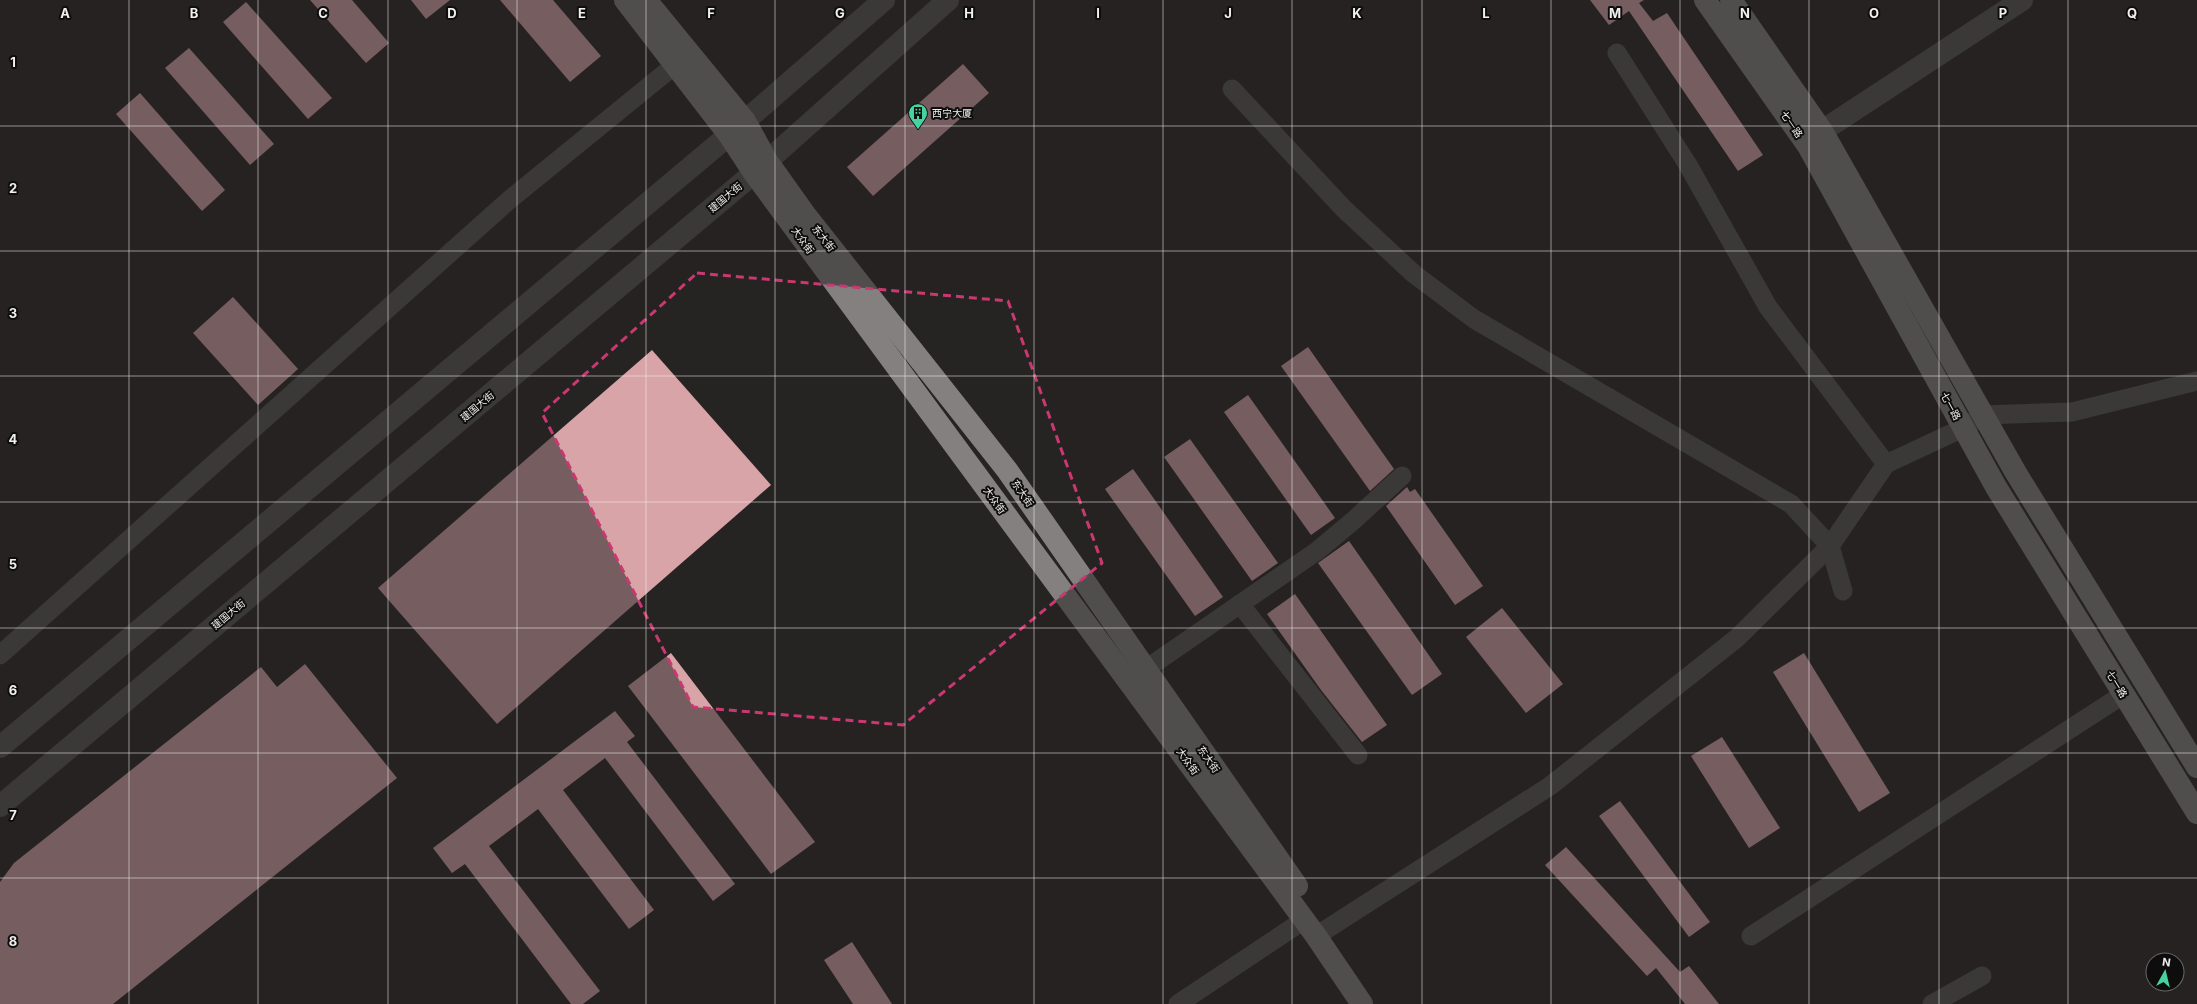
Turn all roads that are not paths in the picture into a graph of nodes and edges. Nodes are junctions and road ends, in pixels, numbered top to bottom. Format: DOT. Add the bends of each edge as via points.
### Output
graph roads {
  1 [pos="625,0"];
  2 [pos="646,0"];
  3 [pos="884,0"];
  4 [pos="948,0"];
  5 [pos="1705,0"];
  6 [pos="1731,0"];
  7 [pos="2022,0"];
  8 [pos="1617,53"];
  9 [pos="675,65"];
  10 [pos="1232,89"];
  11 [pos="746,121"];
  12 [pos="1822,131"];
  13 [pos="730,135"];
  14 [pos="760,167"];
  15 [pos="2197,381"];
  16 [pos="1983,415"];
  17 [pos="1963,428"];
  18 [pos="1886,464"];
  19 [pos="1402,476"];
  20 [pos="1830,546"];
  21 [pos="1843,591"];
  22 [pos="1240,604"];
  23 [pos="0,655"];
  24 [pos="1146,669"];
  25 [pos="2124,694"];
  26 [pos="0,747"];
  27 [pos="1358,755"];
  28 [pos="2197,767"];
  29 [pos="0,806"];
  30 [pos="2197,812"];
  31 [pos="1316,928"];
  32 [pos="1751,936"];
  33 [pos="1982,976"];
  34 [pos="1178,1004"];
  35 [pos="1362,1004"];
  36 [pos="1378,1004"];
  37 [pos="1932,1004"];
  1 -- 9 [label="main road, 大众街"];
  2 -- 11 [label="main road, 东大街"];
  3 -- 11 [label="street"];
  4 -- 14 [label="street, 建国大街"];
  5 -- 17 [label="main road, 七一路" via="1808,146"];
  6 -- 12 [label="main road, 七一路"];
  7 -- 12 [label="street"];
  8 -- 18 [label="street" via="1688,165 1768,307"];
  9 -- 13 [label="main road, 大众街"];
  9 -- 23 [label="street" via="508,201"];
  10 -- 20 [label="street" via="1344,209 1414,274 1474,319 1791,504"];
  11 -- 13 [label="street"];
  11 -- 14 [label="main road, 东大街"];
  12 -- 16 [label="main road, 七一路"];
  13 -- 14 [label="main road, 大众街"];
  13 -- 26 [label="street"];
  14 -- 24 [label="main road, 东大街" via="804,213 1007,470"];
  14 -- 29 [label="street, 建国大街"];
  14 -- 31 [label="main road, 大众街"];
  15 -- 16 [label="street" via="2072,412"];
  16 -- 17 [label="street"];
  16 -- 28 [label="main road, 七一路" via="2016,474"];
  17 -- 18 [label="street"];
  17 -- 25 [label="main road, 七一路" via="1996,487"];
  18 -- 20 [label="street"];
  19 -- 22 [label="street" via="1316,551"];
  20 -- 21 [label="street"];
  20 -- 31 [label="street" via="1737,638 1550,786"];
  22 -- 24 [label="street"];
  22 -- 27 [label="street"];
  24 -- 31 [label="main road, 东大街"];
  25 -- 30 [label="main road, 七一路"];
  25 -- 32 [label="street"];
  31 -- 34 [label="street"];
  31 -- 35 [label="main road, 大众街"];
  31 -- 36 [label="main road, 东大街"];
  33 -- 37 [label="street"];
}
